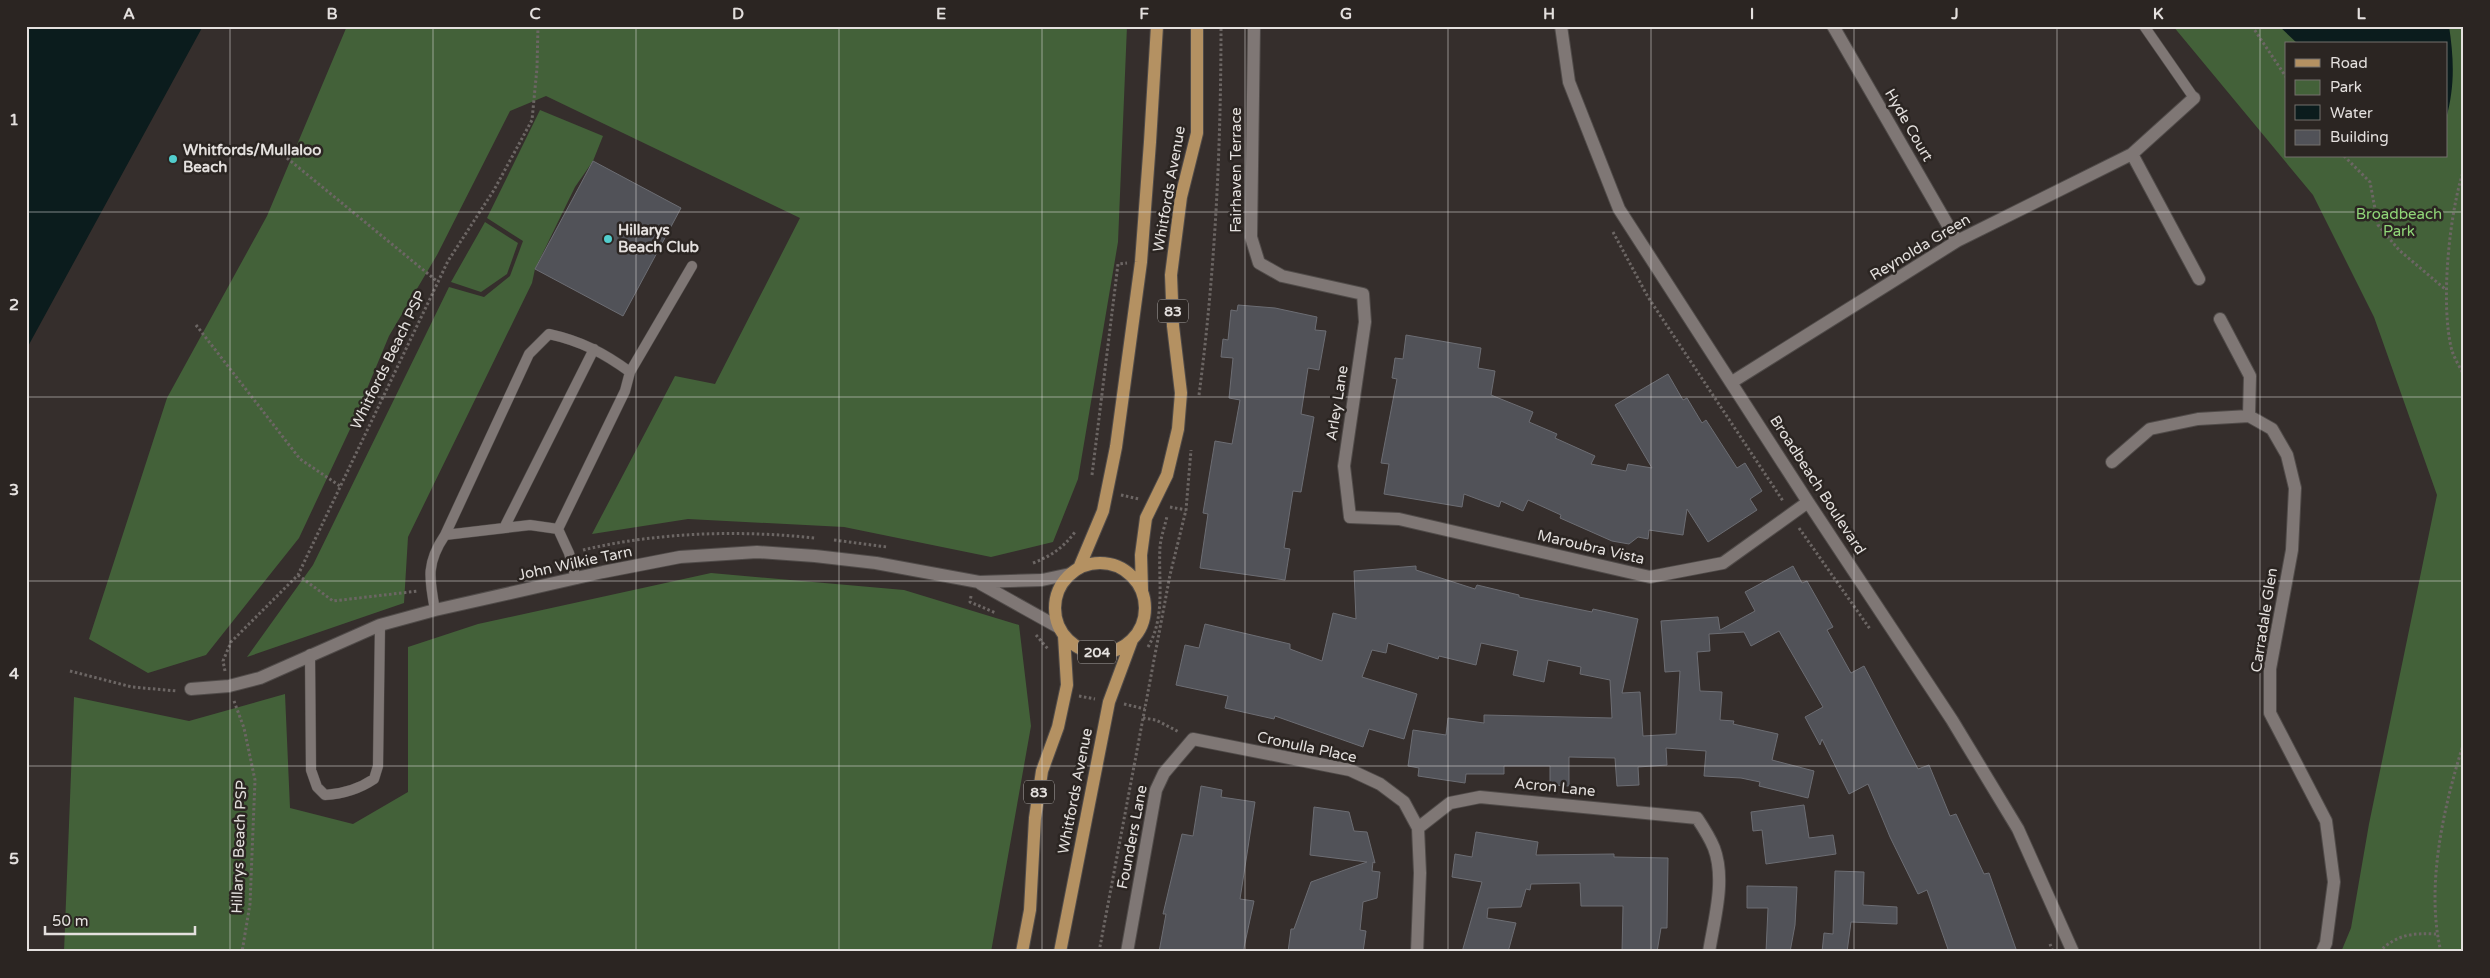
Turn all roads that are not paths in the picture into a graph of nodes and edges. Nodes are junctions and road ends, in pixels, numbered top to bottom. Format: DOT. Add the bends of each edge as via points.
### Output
graph roads {
  1 [pos="1157,26"];
  2 [pos="1197,26"];
  3 [pos="1254,26"];
  4 [pos="1561,26"];
  5 [pos="1833,26"];
  6 [pos="2144,26"];
  7 [pos="2194,98"];
  8 [pos="2132,154"];
  9 [pos="1957,241"];
  10 [pos="692,266"];
  11 [pos="2199,279"];
  12 [pos="1363,294"];
  13 [pos="2220,319"];
  14 [pos="594,349"];
  15 [pos="630,372"];
  16 [pos="1732,382"];
  17 [pos="2249,416"];
  18 [pos="2112,462"];
  19 [pos="1808,502"];
  20 [pos="1350,517"];
  21 [pos="504,528"];
  22 [pos="558,529"];
  23 [pos="445,535"];
  24 [pos="1074,571"];
  25 [pos="576,579"];
  26 [pos="979,582"];
  27 [pos="1142,590"];
  28 [pos="435,610"];
  29 [pos="380,625"];
  30 [pos="1062,631"];
  31 [pos="1132,640"];
  32 [pos="310,654"];
  33 [pos="191,690"];
  34 [pos="1193,739"];
  35 [pos="1418,828"];
  36 [pos="1022,952"];
  37 [pos="1060,952"];
  38 [pos="1127,952"];
  39 [pos="1417,952"];
  40 [pos="1709,952"];
  41 [pos="2073,952"];
  42 [pos="2322,952"];
  1 -- 24 [label="main road, Whitfords Avenue / 83" via="1140,262 1110,484 1103,511"];
  2 -- 27 [label="main road, Whitfords Avenue / 83" via="1197,134 1182,197 1171,275 1181,393 1178,429 1167,475 1146,518 1140,555"];
  3 -- 12 [label="street, Fairhaven Terrace" via="1251,237 1259,263 1282,276"];
  4 -- 16 [label="street, Broadbeach Boulevard" via="1569,82 1619,209"];
  5 -- 9 [label="street, Hyde Court"];
  6 -- 7 [label="lane"];
  7 -- 8 [label="street, Reynolda Green"];
  8 -- 9 [label="street, Reynolda Green"];
  8 -- 11 [label="street"];
  9 -- 16 [label="street, Reynolda Green"];
  10 -- 15 [label="lane"];
  12 -- 20 [label="street, Arley Lane" via="1366,322 1344,466"];
  13 -- 17 [label="street" via="2250,376"];
  14 -- 15 [label="lane"];
  14 -- 21 [label="lane"];
  14 -- 23 [label="lane" via="575,340 549,334 529,354"];
  15 -- 22 [label="lane" via="625,390"];
  16 -- 19 [label="street, Broadbeach Boulevard"];
  17 -- 18 [label="street" via="2198,419 2150,429"];
  17 -- 42 [label="street, Carradale Glen" via="2272,429 2287,455 2295,488 2292,550 2270,668 2270,713 2326,821 2334,882"];
  19 -- 20 [label="street, Maroubra Vista" via="1723,563 1650,577 1399,518"];
  19 -- 41 [label="street, Broadbeach Boulevard" via="1952,720 2018,830"];
  21 -- 22 [label="lane" via="530,525"];
  21 -- 23 [label="lane"];
  22 -- 25 [label="lane"];
  23 -- 28 [label="lane" via="435,549 429,568"];
  24 -- 26 [label="street, John Wilkie Tarn" via="1042,580"];
  24 -- 27 [label="main road" via="1093,563 1108,564 1134,578"];
  24 -- 30 [label="main road, 83" via="1060,585 1055,599 1055,613"];
  25 -- 26 [label="street, John Wilkie Tarn" via="680,558 757,552 876,564"];
  25 -- 28 [label="street, John Wilkie Tarn"];
  26 -- 30 [label="street, John Wilkie Tarn"];
  27 -- 31 [label="main road, 83" via="1144,617"];
  28 -- 29 [label="street, John Wilkie Tarn"];
  29 -- 32 [label="street, John Wilkie Tarn"];
  29 -- 32 [label="lane" via="378,766 374,779 359,789 338,795 326,795 317,787 311,770"];
  30 -- 31 [label="main road, 204" via="1076,646 1090,652 1105,653 1119,649"];
  30 -- 36 [label="main road, Whitfords Avenue / 83" via="1067,684 1058,727 1042,771 1035,818 1030,910"];
  31 -- 37 [label="main road, Whitfords Avenue / 83" via="1109,702"];
  32 -- 33 [label="street, John Wilkie Tarn" via="260,678 229,686"];
  34 -- 35 [label="street, Cronulla Place" via="1350,770 1380,784 1404,802"];
  34 -- 38 [label="street, Founders Lane" via="1164,773 1156,790"];
  35 -- 39 [label="street, Cronulla Place"];
  35 -- 40 [label="street, Acron Lane" via="1450,803 1480,797 1698,818 1714,849 1717,866 1718,887"];
}
